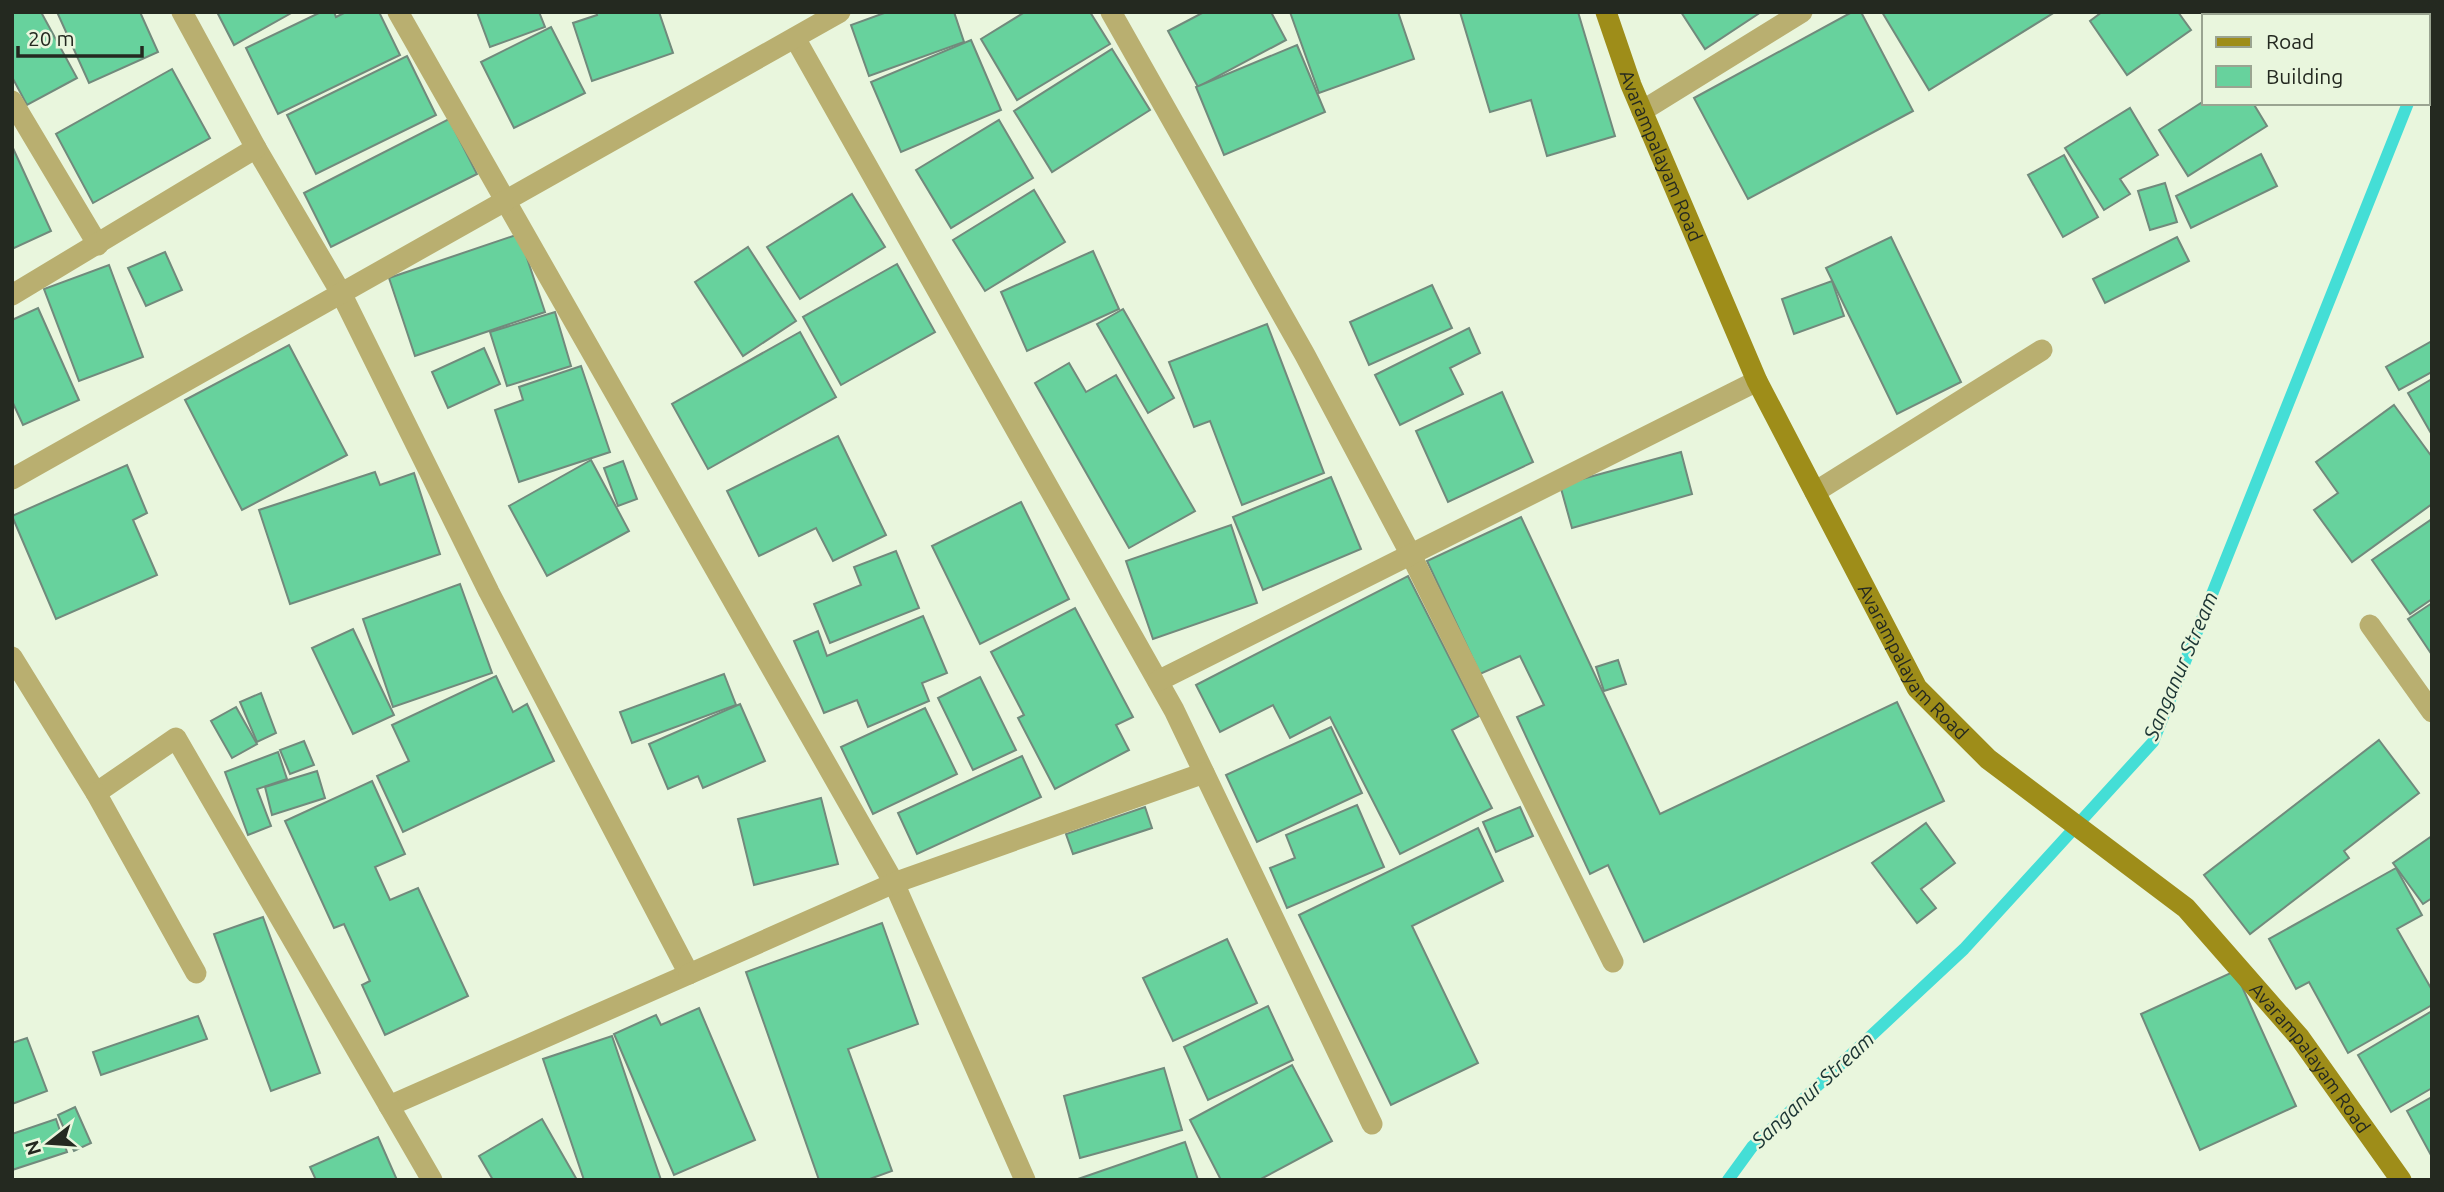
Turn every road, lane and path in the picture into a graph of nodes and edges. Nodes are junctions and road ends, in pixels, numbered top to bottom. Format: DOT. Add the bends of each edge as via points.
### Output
graph roads {
  1 [pos="181,12"];
  2 [pos="398,12"];
  3 [pos="841,12"];
  4 [pos="1111,12"];
  5 [pos="1606,12"];
  6 [pos="1802,12"];
  7 [pos="795,38"];
  8 [pos="12,101"];
  9 [pos="1642,111"];
  10 [pos="256,148"];
  11 [pos="508,200"];
  12 [pos="98,245"];
  13 [pos="341,293"];
  14 [pos="12,295"];
  15 [pos="2042,350"];
  16 [pos="1757,381"];
  17 [pos="12,479"];
  18 [pos="1815,492"];
  19 [pos="1411,555"];
  20 [pos="2370,625"];
  21 [pos="12,657"];
  22 [pos="1158,681"];
  23 [pos="2432,712"];
  24 [pos="1204,773"];
  25 [pos="96,793"];
  26 [pos="894,883"];
  27 [pos="1613,962"];
  28 [pos="196,973"];
  29 [pos="689,974"];
  30 [pos="389,1106"];
  31 [pos="1372,1124"];
  32 [pos="432,1180"];
  33 [pos="1025,1180"];
  34 [pos="2401,1180"];
  1 -- 10 [label="street"];
  2 -- 11 [label="street"];
  3 -- 7 [label="street"];
  4 -- 19 [label="street" via="1306,355"];
  5 -- 9 [label="street, Avarampalayam Road"];
  6 -- 9 [label="street"];
  7 -- 11 [label="street"];
  7 -- 22 [label="street"];
  8 -- 12 [label="street"];
  9 -- 16 [label="street, Avarampalayam Road"];
  10 -- 12 [label="street"];
  10 -- 13 [label="street"];
  11 -- 13 [label="street"];
  11 -- 26 [label="street"];
  12 -- 14 [label="street"];
  13 -- 17 [label="street"];
  13 -- 29 [label="street" via="489,592"];
  15 -- 18 [label="street"];
  16 -- 18 [label="street, Avarampalayam Road"];
  16 -- 19 [label="street"];
  18 -- 34 [label="street, Avarampalayam Road" via="1917,688 1988,759 2186,908 2300,1038"];
  19 -- 22 [label="street"];
  19 -- 27 [label="street"];
  20 -- 23 [label="street"];
  21 -- 25 [label="street"];
  22 -- 24 [label="street"];
  24 -- 26 [label="street"];
  24 -- 31 [label="street"];
  25 -- 28 [label="street"];
  25 -- 30 [label="street" via="176,738"];
  26 -- 29 [label="street"];
  26 -- 33 [label="street"];
  29 -- 30 [label="street"];
  30 -- 32 [label="street"];
}
